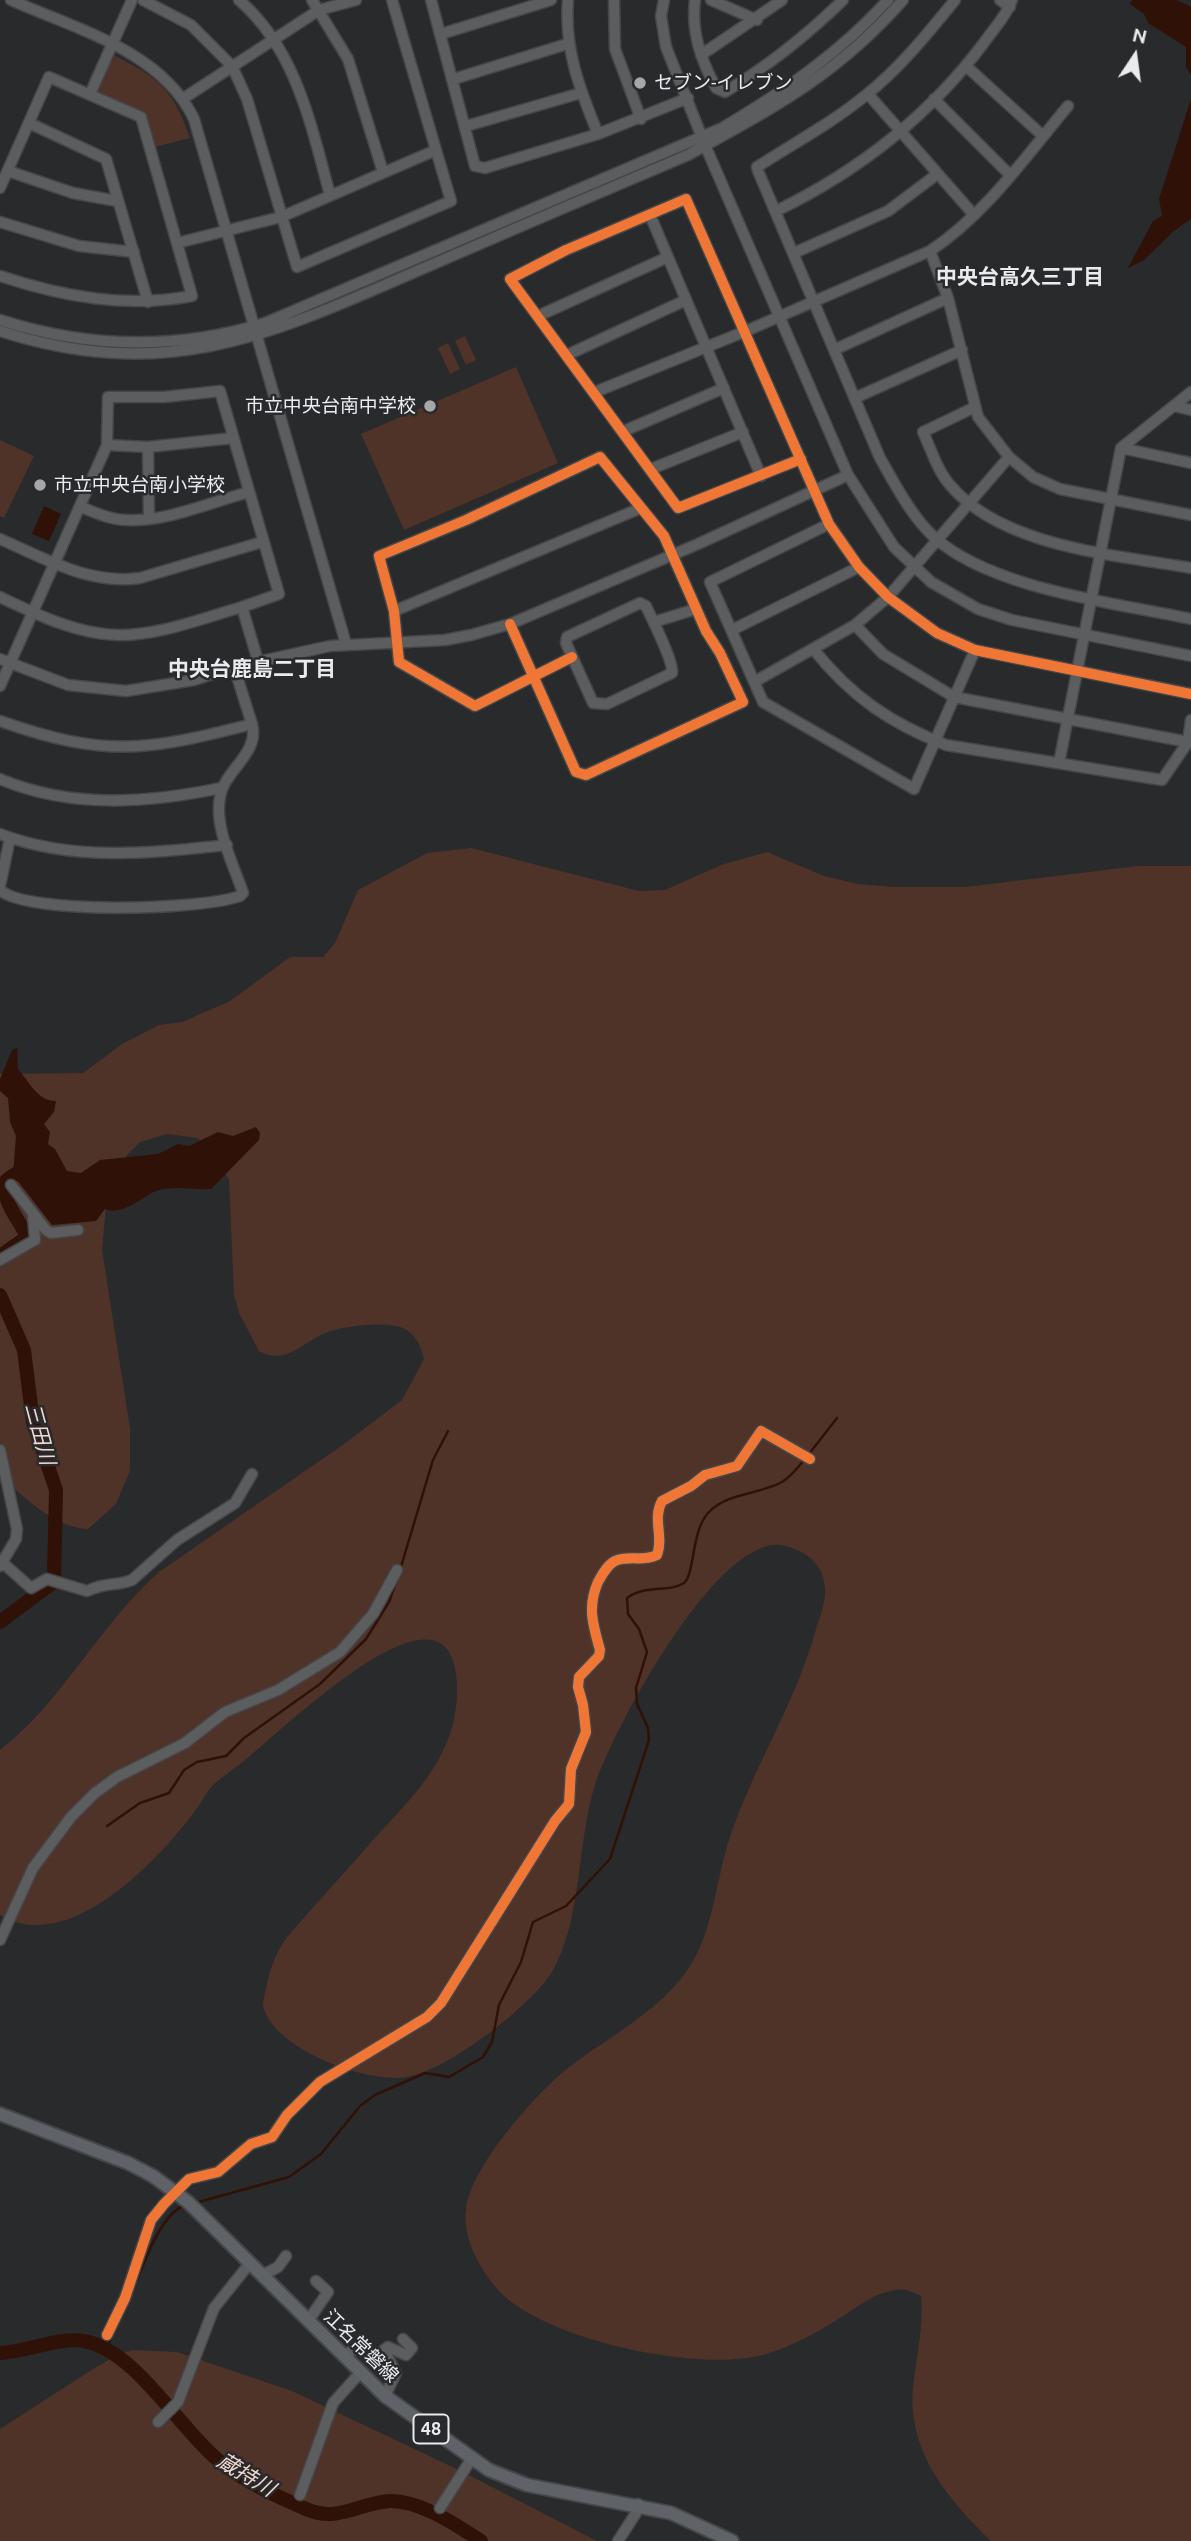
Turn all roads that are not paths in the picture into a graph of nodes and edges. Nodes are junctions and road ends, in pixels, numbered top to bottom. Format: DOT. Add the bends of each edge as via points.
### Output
graph roads {
  1 [pos="11,0"];
  2 [pos="132,0"];
  3 [pos="142,0"];
  4 [pos="239,0"];
  5 [pos="312,0"];
  6 [pos="356,0"];
  7 [pos="392,0"];
  8 [pos="431,0"];
  9 [pos="551,0"];
  10 [pos="568,0"];
  11 [pos="614,0"];
  12 [pos="664,0"];
  13 [pos="695,0"];
  14 [pos="711,0"];
  15 [pos="782,0"];
  16 [pos="843,0"];
  17 [pos="888,0"];
  18 [pos="903,0"];
  19 [pos="955,0"];
  20 [pos="1000,0"];
  21 [pos="1011,3"];
  22 [pos="318,10"];
  23 [pos="757,20"];
  24 [pos="441,34"];
  25 [pos="275,39"];
  26 [pos="567,44"];
  27 [pos="111,45"];
  28 [pos="701,55"];
  29 [pos="232,66"];
  30 [pos="967,66"];
  31 [pos="454,79"];
  32 [pos="581,93"];
  33 [pos="90,94"];
  34 [pos="868,94"];
  35 [pos="184,98"];
  36 [pos="688,98"];
  37 [pos="934,99"];
  38 [pos="1068,106"];
  39 [pos="641,119"];
  40 [pos="29,123"];
  41 [pos="466,126"];
  42 [pos="902,131"];
  43 [pos="598,134"];
  44 [pos="1042,136"];
  45 [pos="703,140"];
  46 [pos="436,150"];
  47 [pos="8,171"];
  48 [pos="383,172"];
  49 [pos="936,175"];
  50 [pos="1010,175"];
  51 [pos="0,188"];
  52 [pos="330,195"];
  53 [pos="117,201"];
  54 [pos="776,211"];
  55 [pos="650,215"];
  56 [pos="974,215"];
  57 [pos="281,217"];
  58 [pos="0,222"];
  59 [pos="226,232"];
  60 [pos="177,243"];
  61 [pos="930,251"];
  62 [pos="134,252"];
  63 [pos="794,253"];
  64 [pos="668,257"];
  65 [pos="0,276"];
  66 [pos="948,298"];
  67 [pos="686,300"];
  68 [pos="148,302"];
  69 [pos="814,302"];
  70 [pos="780,314"];
  71 [pos="538,316"];
  72 [pos="0,320"];
  73 [pos="0,331"];
  74 [pos="746,331"];
  75 [pos="255,332"];
  76 [pos="706,346"];
  77 [pos="836,349"];
  78 [pos="962,350"];
  79 [pos="567,355"];
  80 [pos="724,388"];
  81 [pos="595,392"];
  82 [pos="1191,392"];
  83 [pos="857,397"];
  84 [pos="975,407"];
  85 [pos="1174,407"];
  86 [pos="1191,410"];
  87 [pos="624,431"];
  88 [pos="743,432"];
  89 [pos="233,438"];
  90 [pos="107,444"];
  91 [pos="148,447"];
  92 [pos="1121,448"];
  93 [pos="1009,457"];
  94 [pos="801,459"];
  95 [pos="1191,463"];
  96 [pos="651,469"];
  97 [pos="848,475"];
  98 [pos="761,476"];
  99 [pos="249,492"];
  100 [pos="815,492"];
  101 [pos="1111,499"];
  102 [pos="970,502"];
  103 [pos="80,507"];
  104 [pos="641,509"];
  105 [pos="1191,515"];
  106 [pos="149,519"];
  107 [pos="829,524"];
  108 [pos="0,539"];
  109 [pos="938,540"];
  110 [pos="262,542"];
  111 [pos="1101,552"];
  112 [pos="671,555"];
  113 [pos="53,562"];
  114 [pos="913,565"];
  115 [pos="859,567"];
  116 [pos="1191,568"];
  117 [pos="0,597"];
  118 [pos="888,597"];
  119 [pos="1091,598"];
  120 [pos="242,607"];
  121 [pos="696,609"];
  122 [pos="394,611"];
  123 [pos="33,613"];
  124 [pos="1191,618"];
  125 [pos="654,622"];
  126 [pos="510,624"];
  127 [pos="855,625"];
  128 [pos="732,630"];
  129 [pos="1083,634"];
  130 [pos="395,642"];
  131 [pos="346,645"];
  132 [pos="814,650"];
  133 [pos="975,650"];
  134 [pos="1191,656"];
  135 [pos="572,657"];
  136 [pos="258,661"];
  137 [pos="5,662"];
  138 [pos="234,667"];
  139 [pos="1077,673"];
  140 [pos="534,677"];
  141 [pos="754,682"];
  142 [pos="0,686"];
  143 [pos="1191,695"];
  144 [pos="954,697"];
  145 [pos="1068,718"];
  146 [pos="1191,720"];
  147 [pos="0,721"];
  148 [pos="252,724"];
  149 [pos="934,741"];
  150 [pos="1188,742"];
  151 [pos="1059,763"];
  152 [pos="0,779"];
  153 [pos="221,788"];
  154 [pos="5,836"];
  155 [pos="227,845"];
  156 [pos="0,888"];
  157 [pos="11,1185"];
  158 [pos="33,1214"];
  159 [pos="78,1230"];
  160 [pos="0,1260"];
  161 [pos="0,1450"];
  162 [pos="810,1459"];
  163 [pos="252,1474"];
  164 [pos="2,1564"];
  165 [pos="397,1570"];
  166 [pos="0,1940"];
  167 [pos="0,2114"];
  168 [pos="176,2193"];
  169 [pos="286,2256"];
  170 [pos="250,2263"];
  171 [pos="263,2275"];
  172 [pos="316,2281"];
  173 [pos="308,2321"];
  174 [pos="107,2335"];
  175 [pos="402,2339"];
  176 [pos="363,2342"];
  177 [pos="345,2356"];
  178 [pos="360,2373"];
  179 [pos="385,2396"];
  180 [pos="158,2422"];
  181 [pos="472,2458"];
  182 [pos="300,2495"];
  183 [pos="638,2504"];
  184 [pos="440,2508"];
  185 [pos="618,2541"];
  186 [pos="732,2541"];
  1 -- 27 [label="street"];
  2 -- 27 [label="street"];
  3 -- 29 [label="street" via="191,25"];
  4 -- 25 [label="street"];
  5 -- 22 [label="street"];
  6 -- 22 [label="street"];
  7 -- 46 [label="street"];
  8 -- 24 [label="street"];
  9 -- 24 [label="street"];
  10 -- 26 [label="street"];
  11 -- 39 [label="street" via="615,49"];
  12 -- 36 [label="street" via="661,16 666,47"];
  13 -- 28 [label="street" via="693,19"];
  14 -- 23 [label="street"];
  15 -- 23 [label="street"];
  16 -- 28 [label="street" via="761,70 725,92 716,88"];
  17 -- 45 [label="street" via="829,57 778,95"];
  18 -- 45 [label="street" via="813,83 781,105"];
  19 -- 34 [label="street"];
  20 -- 21 [label="street"];
  21 -- 30 [label="street"];
  22 -- 25 [label="street"];
  22 -- 48 [label="street" via="348,59"];
  23 -- 28 [label="street"];
  24 -- 31 [label="street"];
  25 -- 29 [label="street"];
  25 -- 52 [label="street" via="295,78"];
  26 -- 31 [label="street"];
  26 -- 32 [label="street"];
  27 -- 33 [label="street"];
  27 -- 35 [label="street" via="153,66"];
  29 -- 35 [label="street"];
  29 -- 57 [label="street" via="247,99"];
  30 -- 37 [label="street"];
  30 -- 44 [label="street"];
  31 -- 41 [label="street"];
  32 -- 41 [label="street"];
  32 -- 43 [label="street"];
  33 -- 40 [label="street" via="49,77"];
  33 -- 60 [label="street" via="141,117"];
  34 -- 42 [label="street"];
  34 -- 54 [label="street" via="757,167"];
  35 -- 59 [label="street"];
  36 -- 39 [label="street"];
  36 -- 45 [label="street"];
  37 -- 42 [label="street"];
  37 -- 50 [label="street"];
  38 -- 44 [label="street"];
  39 -- 43 [label="street"];
  40 -- 47 [label="street"];
  40 -- 53 [label="street" via="106,159"];
  41 -- 43 [label="street" via="475,166 485,168"];
  42 -- 49 [label="street"];
  42 -- 54 [label="street" via="845,174"];
  44 -- 50 [label="street"];
  45 -- 70 [label="street"];
  45 -- 75 [label="street" via="324,311"];
  46 -- 48 [label="street"];
  46 -- 57 [label="street" via="451,201 297,267"];
  47 -- 51 [label="street"];
  47 -- 53 [label="street" via="73,193"];
  48 -- 52 [label="street"];
  49 -- 56 [label="street"];
  49 -- 63 [label="street" via="888,211"];
  50 -- 56 [label="street"];
  52 -- 57 [label="street"];
  53 -- 62 [label="street"];
  54 -- 63 [label="street"];
  55 -- 64 [label="street"];
  55 -- 71 [label="street" via="510,279"];
  55 -- 74 [label="street" via="686,199"];
  56 -- 61 [label="street"];
  57 -- 59 [label="street"];
  58 -- 62 [label="street" via="79,246"];
  59 -- 60 [label="street"];
  59 -- 75 [label="street"];
  60 -- 68 [label="street" via="192,296"];
  61 -- 66 [label="street"];
  61 -- 69 [label="street"];
  62 -- 68 [label="street"];
  63 -- 69 [label="street"];
  64 -- 67 [label="street"];
  64 -- 71 [label="street"];
  65 -- 68 [label="street" via="85,298"];
  66 -- 77 [label="street"];
  66 -- 78 [label="street"];
  67 -- 76 [label="street"];
  67 -- 79 [label="street"];
  69 -- 70 [label="street"];
  69 -- 77 [label="street"];
  70 -- 74 [label="street"];
  70 -- 97 [label="street"];
  71 -- 79 [label="street"];
  72 -- 75 [label="street" via="68,338 106,342 157,343"];
  73 -- 75 [label="street" via="67,348 131,354 205,348"];
  74 -- 76 [label="street"];
  74 -- 94 [label="street"];
  75 -- 131 [label="street"];
  76 -- 80 [label="street"];
  76 -- 81 [label="street"];
  77 -- 83 [label="street"];
  78 -- 83 [label="street"];
  78 -- 84 [label="street"];
  79 -- 81 [label="street"];
  80 -- 87 [label="street"];
  80 -- 88 [label="street"];
  81 -- 87 [label="street"];
  82 -- 85 [label="street"];
  83 -- 109 [label="street" via="902,496"];
  84 -- 93 [label="street" via="989,434"];
  84 -- 102 [label="street" via="923,432 950,485"];
  85 -- 86 [label="street"];
  85 -- 92 [label="street"];
  87 -- 96 [label="street"];
  88 -- 96 [label="street"];
  88 -- 98 [label="street"];
  89 -- 90 [label="street" via="220,391 108,397"];
  89 -- 91 [label="street"];
  89 -- 99 [label="street"];
  90 -- 91 [label="street"];
  90 -- 103 [label="street"];
  91 -- 106 [label="street"];
  92 -- 95 [label="street"];
  92 -- 101 [label="street"];
  93 -- 101 [label="street" via="1034,477 1060,489"];
  93 -- 102 [label="street"];
  94 -- 98 [label="street"];
  94 -- 100 [label="street"];
  96 -- 98 [label="street" via="678,508"];
  97 -- 100 [label="street"];
  97 -- 114 [label="street" via="876,523"];
  99 -- 106 [label="street"];
  99 -- 110 [label="street"];
  100 -- 107 [label="street"];
  100 -- 112 [label="street"];
  101 -- 105 [label="street"];
  101 -- 111 [label="street"];
  102 -- 109 [label="street"];
  102 -- 111 [label="street" via="1018,532"];
  103 -- 106 [label="street" via="126,520"];
  103 -- 113 [label="street"];
  104 -- 112 [label="street" via="664,536"];
  104 -- 122 [label="street"];
  104 -- 122 [label="street" via="600,457 379,556"];
  107 -- 115 [label="street"];
  107 -- 128 [label="street" via="710,582"];
  108 -- 113 [label="street"];
  109 -- 114 [label="street"];
  109 -- 119 [label="street" via="981,567 1017,582"];
  110 -- 113 [label="street" via="121,580 86,575"];
  110 -- 120 [label="street" via="279,594"];
  111 -- 116 [label="street"];
  111 -- 119 [label="street"];
  112 -- 121 [label="street"];
  112 -- 126 [label="street"];
  113 -- 123 [label="street"];
  114 -- 118 [label="street"];
  114 -- 129 [label="street" via="950,595 978,609"];
  115 -- 118 [label="street"];
  115 -- 128 [label="street"];
  117 -- 123 [label="street"];
  118 -- 127 [label="street"];
  118 -- 133 [label="street" via="937,633"];
  119 -- 124 [label="street"];
  119 -- 129 [label="street"];
  120 -- 123 [label="street" via="118,635 84,631"];
  120 -- 136 [label="street"];
  121 -- 125 [label="street"];
  121 -- 140 [label="street" via="743,702 586,775 576,772"];
  122 -- 130 [label="street"];
  123 -- 137 [label="street"];
  125 -- 135 [label="street" via="646,606 632,606 570,634 566,643"];
  125 -- 135 [label="street" via="671,659 672,673 607,704 593,703"];
  126 -- 130 [label="street" via="445,640"];
  126 -- 140 [label="street"];
  127 -- 132 [label="street"];
  127 -- 144 [label="street" via="883,654"];
  128 -- 141 [label="street"];
  129 -- 134 [label="street"];
  129 -- 139 [label="street"];
  130 -- 131 [label="street"];
  130 -- 140 [label="street" via="399,662 475,706"];
  131 -- 136 [label="street"];
  132 -- 141 [label="street"];
  132 -- 149 [label="street" via="854,695"];
  133 -- 139 [label="street"];
  133 -- 144 [label="street"];
  135 -- 140 [label="street"];
  136 -- 138 [label="street"];
  137 -- 138 [label="street" via="68,685 126,691 194,680"];
  137 -- 142 [label="street"];
  138 -- 148 [label="street"];
  139 -- 143 [label="street"];
  139 -- 145 [label="street"];
  141 -- 149 [label="street" via="763,702 914,789"];
  144 -- 145 [label="street"];
  144 -- 149 [label="street"];
  145 -- 150 [label="street"];
  145 -- 151 [label="street"];
  146 -- 150 [label="street"];
  147 -- 148 [label="street" via="75,744 113,748 150,747"];
  148 -- 153 [label="street" via="253,741"];
  149 -- 151 [label="street"];
  150 -- 151 [label="street" via="1162,780"];
  152 -- 153 [label="street" via="95,801 183,796"];
  153 -- 155 [label="street" via="218,815"];
  154 -- 155 [label="street" via="50,848 121,854"];
  154 -- 156 [label="street"];
  155 -- 156 [label="street" via="243,892 230,900 114,908 42,901"];
  157 -- 158 [label="street"];
  158 -- 159 [label="street" via="51,1233"];
  158 -- 160 [label="street" via="35,1240"];
  161 -- 164 [label="street" via="17,1529"];
  162 -- 168 [label="street" via="761,1432 737,1466 705,1475 662,1502 657,1515 657,1555 614,1562 593,1594 591,1616 600,1650 579,1677 586,1732 571,1769 569,1804 435,2011 320,2081 272,2137 244,2148 218,2172 189,2179"];
  163 -- 164 [label="street" via="235,1503 185,1534 124,1583 105,1581 87,1591 47,1579 31,1588"];
  165 -- 166 [label="street" via="373,1614 340,1652 293,1682 225,1712 185,1743 95,1793 33,1868"];
  167 -- 168 [label="main road, 江名常磐線 / 48" via="128,2163"];
  168 -- 170 [label="main road, 江名常磐線 / 48"];
  168 -- 174 [label="street" via="151,2220 125,2298"];
  169 -- 171 [label="street"];
  170 -- 171 [label="main road, 江名常磐線 / 48"];
  170 -- 180 [label="street" via="214,2308 178,2402"];
  171 -- 173 [label="main road, 江名常磐線 / 48"];
  172 -- 173 [label="street" via="328,2292"];
  173 -- 177 [label="main road, 江名常磐線 / 48"];
  175 -- 179 [label="street" via="412,2348 406,2355 388,2347 384,2350 396,2377"];
  176 -- 177 [label="street"];
  177 -- 178 [label="main road, 江名常磐線 / 48"];
  178 -- 179 [label="main road, 江名常磐線 / 48"];
  178 -- 182 [label="street" via="333,2403"];
  179 -- 181 [label="main road, 江名常磐線 / 48"];
  181 -- 183 [label="main road, 江名常磐線 / 48" via="527,2485"];
  181 -- 184 [label="street"];
  183 -- 185 [label="street"];
  183 -- 186 [label="main road, 江名常磐線 / 48" via="671,2512"];
}
